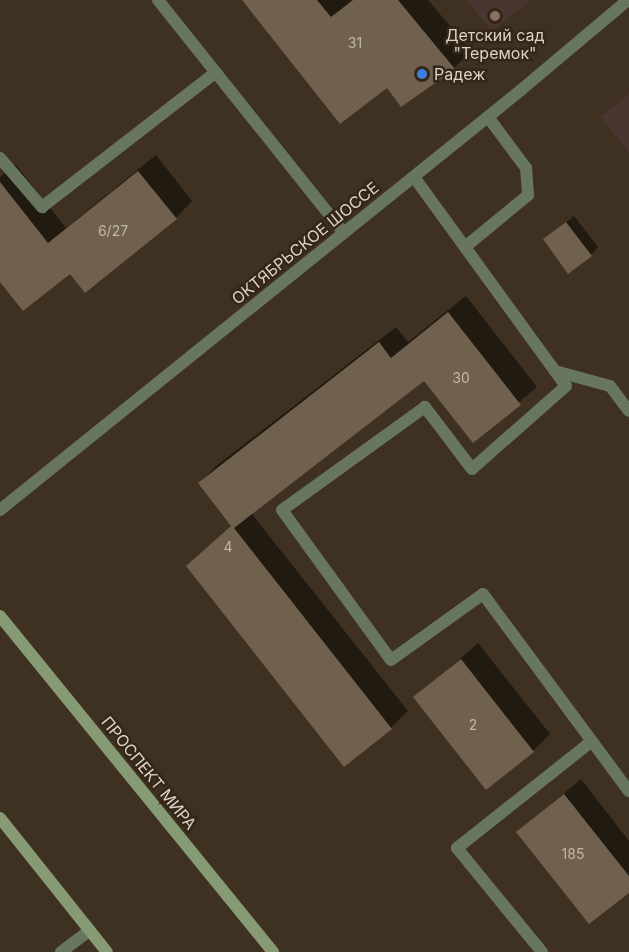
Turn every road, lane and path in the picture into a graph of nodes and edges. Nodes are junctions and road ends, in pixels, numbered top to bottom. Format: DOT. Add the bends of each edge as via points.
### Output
graph roads {
  1 [pos="159,0"];
  2 [pos="628,0"];
  3 [pos="216,72"];
  4 [pos="488,117"];
  5 [pos="0,158"];
  6 [pos="414,177"];
  7 [pos="344,233"];
  8 [pos="465,247"];
  9 [pos="555,371"];
  10 [pos="629,411"];
  11 [pos="0,510"];
  12 [pos="0,616"];
  13 [pos="592,741"];
  14 [pos="628,789"];
  15 [pos="0,818"];
  16 [pos="90,930"];
  17 [pos="61,952"];
  18 [pos="107,952"];
  19 [pos="273,952"];
  20 [pos="542,952"];
  1 -- 3 [label="street"];
  2 -- 4 [label="street, ОКТЯБРЬСКОЕ ШОССЕ"];
  3 -- 5 [label="street" via="42,207"];
  3 -- 7 [label="street"];
  4 -- 6 [label="street, ОКТЯБРЬСКОЕ ШОССЕ"];
  4 -- 8 [label="street" via="526,168 528,195"];
  6 -- 7 [label="street, ОКТЯБРЬСКОЕ ШОССЕ"];
  6 -- 8 [label="street"];
  7 -- 11 [label="street, ОКТЯБРЬСКОЕ ШОССЕ"];
  8 -- 9 [label="street"];
  9 -- 10 [label="street" via="610,387"];
  9 -- 13 [label="street" via="566,386 472,469 425,407 282,510 391,660 483,594"];
  12 -- 19 [label="main road, ПРОСПЕКТ МИРА"];
  13 -- 14 [label="street"];
  13 -- 20 [label="street" via="457,848"];
  15 -- 16 [label="main road"];
  16 -- 17 [label="street"];
  16 -- 18 [label="main road"];
}
